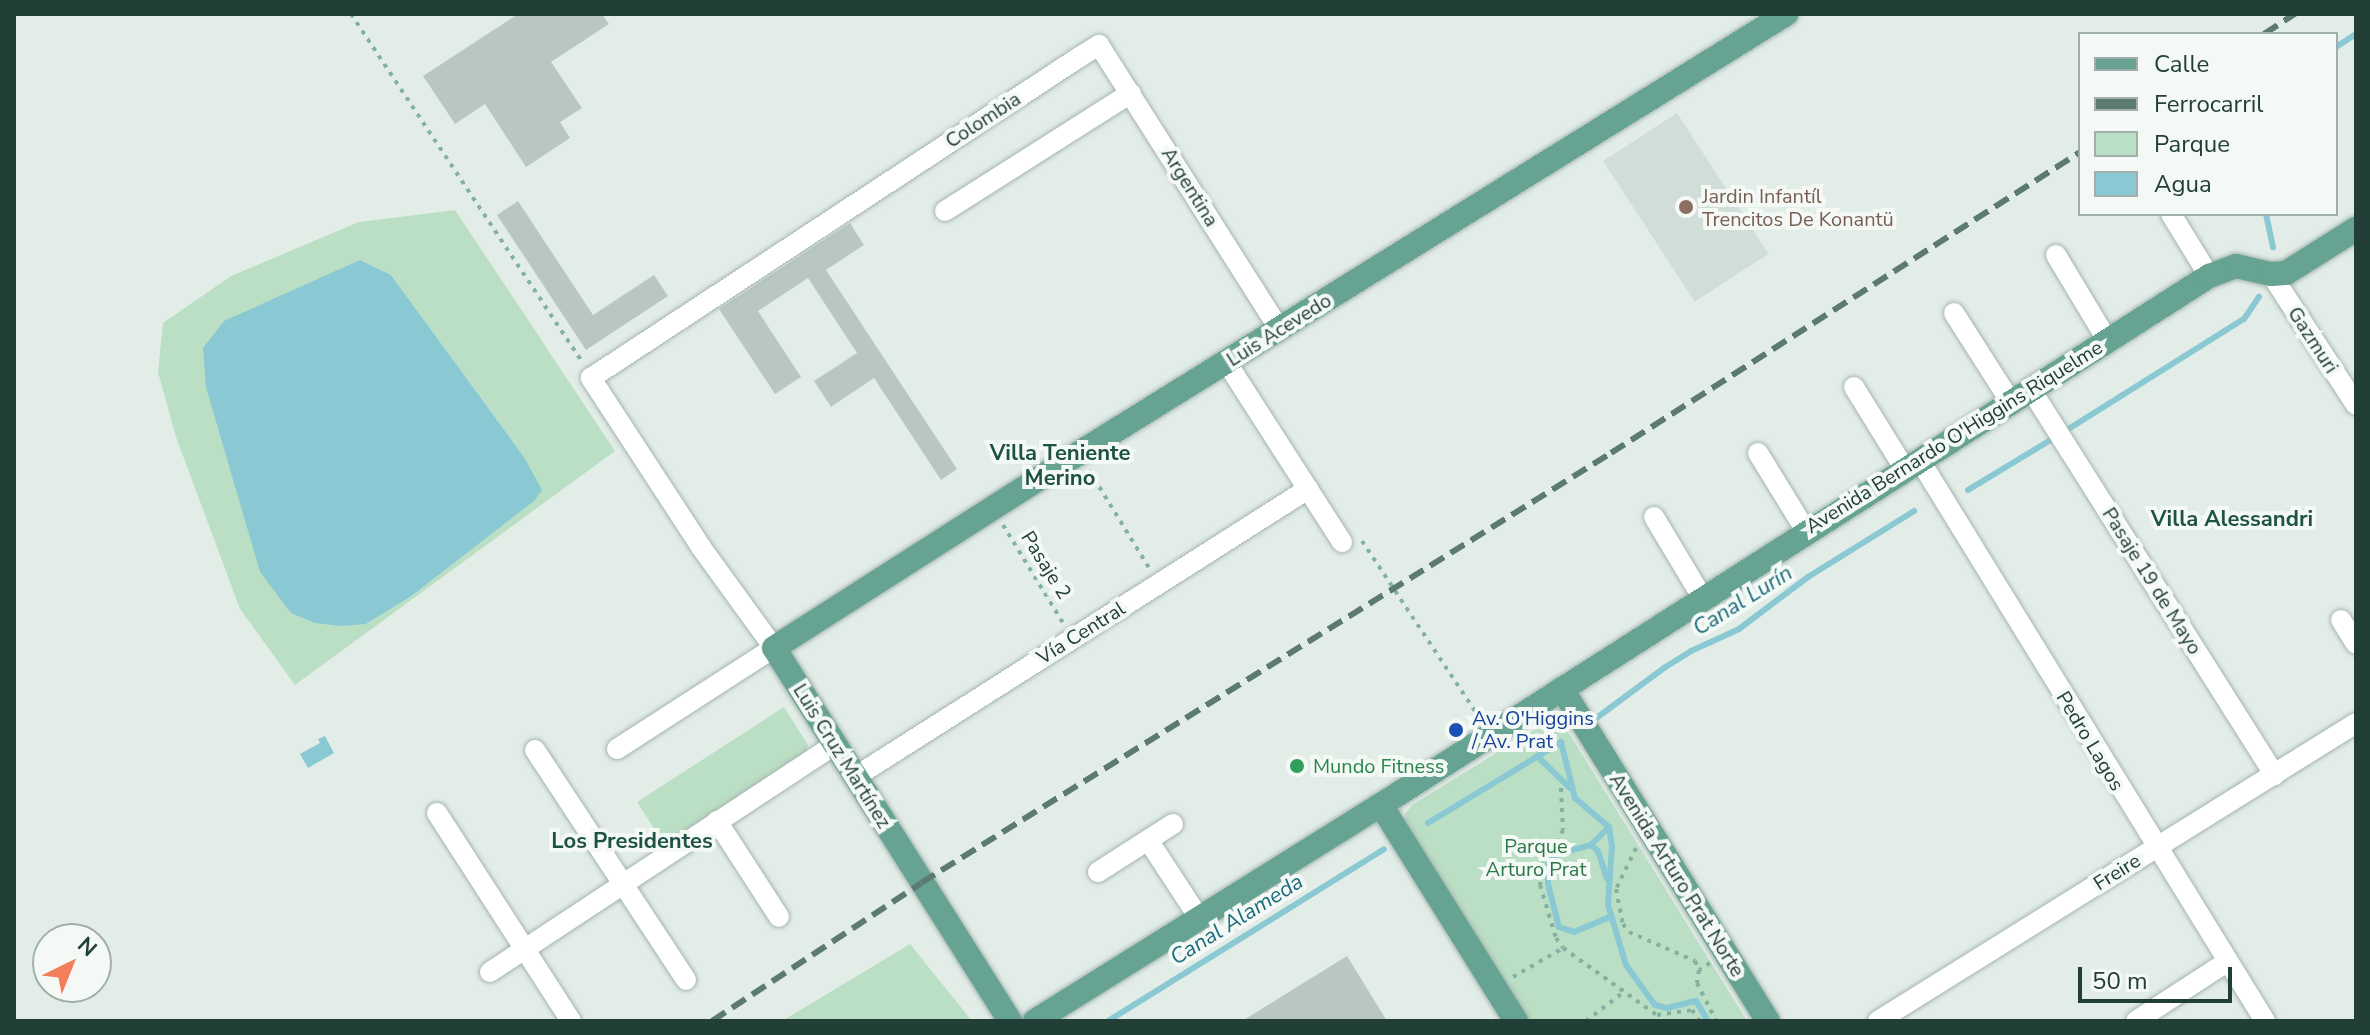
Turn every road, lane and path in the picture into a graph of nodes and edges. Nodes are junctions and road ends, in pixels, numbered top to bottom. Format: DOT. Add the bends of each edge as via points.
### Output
graph roads {
  1 [pos="351,14"];
  2 [pos="1786,14"];
  3 [pos="1099,45"];
  4 [pos="1131,93"];
  5 [pos="945,211"];
  6 [pos="2172,216"];
  7 [pos="2356,229"];
  8 [pos="2056,255"];
  9 [pos="2271,274"];
  10 [pos="2209,276"];
  11 [pos="1954,313"];
  12 [pos="1280,330"];
  13 [pos="2107,340"];
  14 [pos="1227,363"];
  15 [pos="591,378"];
  16 [pos="1854,387"];
  17 [pos="2020,394"];
  18 [pos="2356,405"];
  19 [pos="1079,453"];
  20 [pos="1758,453"];
  21 [pos="1911,463"];
  22 [pos="1308,489"];
  23 [pos="992,508"];
  24 [pos="1654,517"];
  25 [pos="1806,531"];
  26 [pos="1352,541"];
  27 [pos="1159,584"];
  28 [pos="1703,599"];
  29 [pos="2341,620"];
  30 [pos="1073,639"];
  31 [pos="2356,644"];
  32 [pos="774,648"];
  33 [pos="1562,689"];
  34 [pos="2356,723"];
  35 [pos="1491,735"];
  36 [pos="834,745"];
  37 [pos="617,749"];
  38 [pos="535,750"];
  39 [pos="2275,775"];
  40 [pos="855,777"];
  41 [pos="1561,788"];
  42 [pos="1381,805"];
  43 [pos="437,813"];
  44 [pos="717,821"];
  45 [pos="1173,824"];
  46 [pos="1148,840"];
  47 [pos="1637,846"];
  48 [pos="2156,848"];
  49 [pos="1098,872"];
  50 [pos="623,885"];
  51 [pos="779,917"];
  52 [pos="1199,918"];
  53 [pos="1563,948"];
  54 [pos="526,949"];
  55 [pos="2227,962"];
  56 [pos="1711,963"];
  57 [pos="1503,966"];
  58 [pos="1699,970"];
  59 [pos="490,972"];
  60 [pos="1511,979"];
  61 [pos="686,980"];
  62 [pos="1517,989"];
  63 [pos="1625,991"];
  64 [pos="1667,1019"];
  65 [pos="571,1021"];
  66 [pos="1010,1021"];
  67 [pos="1035,1021"];
  68 [pos="1516,1021"];
  69 [pos="1586,1021"];
  70 [pos="1700,1021"];
  71 [pos="1716,1021"];
  72 [pos="1768,1021"];
  73 [pos="1878,1021"];
  74 [pos="2136,1021"];
  75 [pos="2265,1021"];
  1 -- 15 [label="path"];
  2 -- 12 [label="main road, Luis Acevedo"];
  3 -- 4 [label="street, Argentina"];
  3 -- 15 [label="street, Colombia"];
  4 -- 5 [label="street"];
  4 -- 12 [label="street, Argentina"];
  6 -- 10 [label="street"];
  7 -- 9 [label="main road" via="2286,273"];
  8 -- 13 [label="street"];
  9 -- 10 [label="main road, Avenida Bernardo O'Higgins Riquelme" via="2236,266"];
  9 -- 18 [label="street, Gazmuri"];
  10 -- 13 [label="main road, Avenida Bernardo O'Higgins Riquelme"];
  11 -- 17 [label="street, Pasaje 19 de Mayo"];
  12 -- 14 [label="main road, Luis Acevedo"];
  13 -- 17 [label="main road, Avenida Bernardo O'Higgins Riquelme"];
  14 -- 19 [label="main road, Luis Acevedo"];
  14 -- 22 [label="street"];
  15 -- 32 [label="street"];
  16 -- 21 [label="street, Pedro Lagos"];
  17 -- 21 [label="main road, Avenida Bernardo O'Higgins Riquelme"];
  17 -- 39 [label="street, Pasaje 19 de Mayo"];
  19 -- 23 [label="main road, Luis Acevedo"];
  19 -- 27 [label="path"];
  20 -- 25 [label="street"];
  21 -- 25 [label="main road, Avenida Bernardo O'Higgins Riquelme"];
  21 -- 48 [label="street, Pedro Lagos"];
  22 -- 26 [label="street"];
  22 -- 27 [label="street, Vía Central"];
  23 -- 30 [label="path, Pasaje 2"];
  23 -- 32 [label="main road, Luis Acevedo"];
  24 -- 28 [label="street"];
  25 -- 28 [label="main road, Avenida Bernardo O'Higgins Riquelme"];
  26 -- 35 [label="path"];
  27 -- 30 [label="street, Vía Central"];
  28 -- 33 [label="main road, Avenida Bernardo O'Higgins Riquelme"];
  29 -- 31 [label="street"];
  30 -- 40 [label="street, Vía Central"];
  32 -- 36 [label="main road, Luis Cruz Martínez"];
  32 -- 37 [label="street"];
  33 -- 35 [label="main road, Avenida Bernardo O'Higgins Riquelme"];
  33 -- 72 [label="main road, Avenida Arturo Prat Norte"];
  34 -- 39 [label="street, Freire"];
  35 -- 42 [label="main road, Avenida Bernardo O'Higgins Riquelme"];
  36 -- 40 [label="main road, Luis Cruz Martínez"];
  36 -- 44 [label="street"];
  38 -- 50 [label="street"];
  39 -- 48 [label="street, Freire"];
  40 -- 66 [label="main road, Luis Cruz Martínez"];
  41 -- 53 [label="path" via="1563,830 1543,855 1540,885"];
  42 -- 52 [label="main road, Avenida Bernardo O'Higgins Riquelme"];
  42 -- 68 [label="main road"];
  43 -- 54 [label="street"];
  44 -- 50 [label="street"];
  44 -- 51 [label="street"];
  45 -- 46 [label="street"];
  46 -- 49 [label="street"];
  46 -- 52 [label="street"];
  47 -- 58 [label="path" via="1616,889 1623,924 1629,932 1695,961"];
  48 -- 55 [label="street, Pedro Lagos"];
  48 -- 73 [label="street, Freire"];
  50 -- 54 [label="street"];
  50 -- 61 [label="street"];
  52 -- 67 [label="main road, Avenida Bernardo O'Higgins Riquelme"];
  53 -- 60 [label="path"];
  53 -- 63 [label="path"];
  54 -- 59 [label="street"];
  54 -- 65 [label="street"];
  55 -- 74 [label="street"];
  55 -- 75 [label="street, Pedro Lagos"];
  56 -- 58 [label="path"];
  57 -- 60 [label="path"];
  58 -- 71 [label="path" via="1698,990"];
  60 -- 62 [label="path"];
  63 -- 64 [label="path"];
  63 -- 69 [label="path"];
  64 -- 70 [label="path" via="1692,1010"];
}
